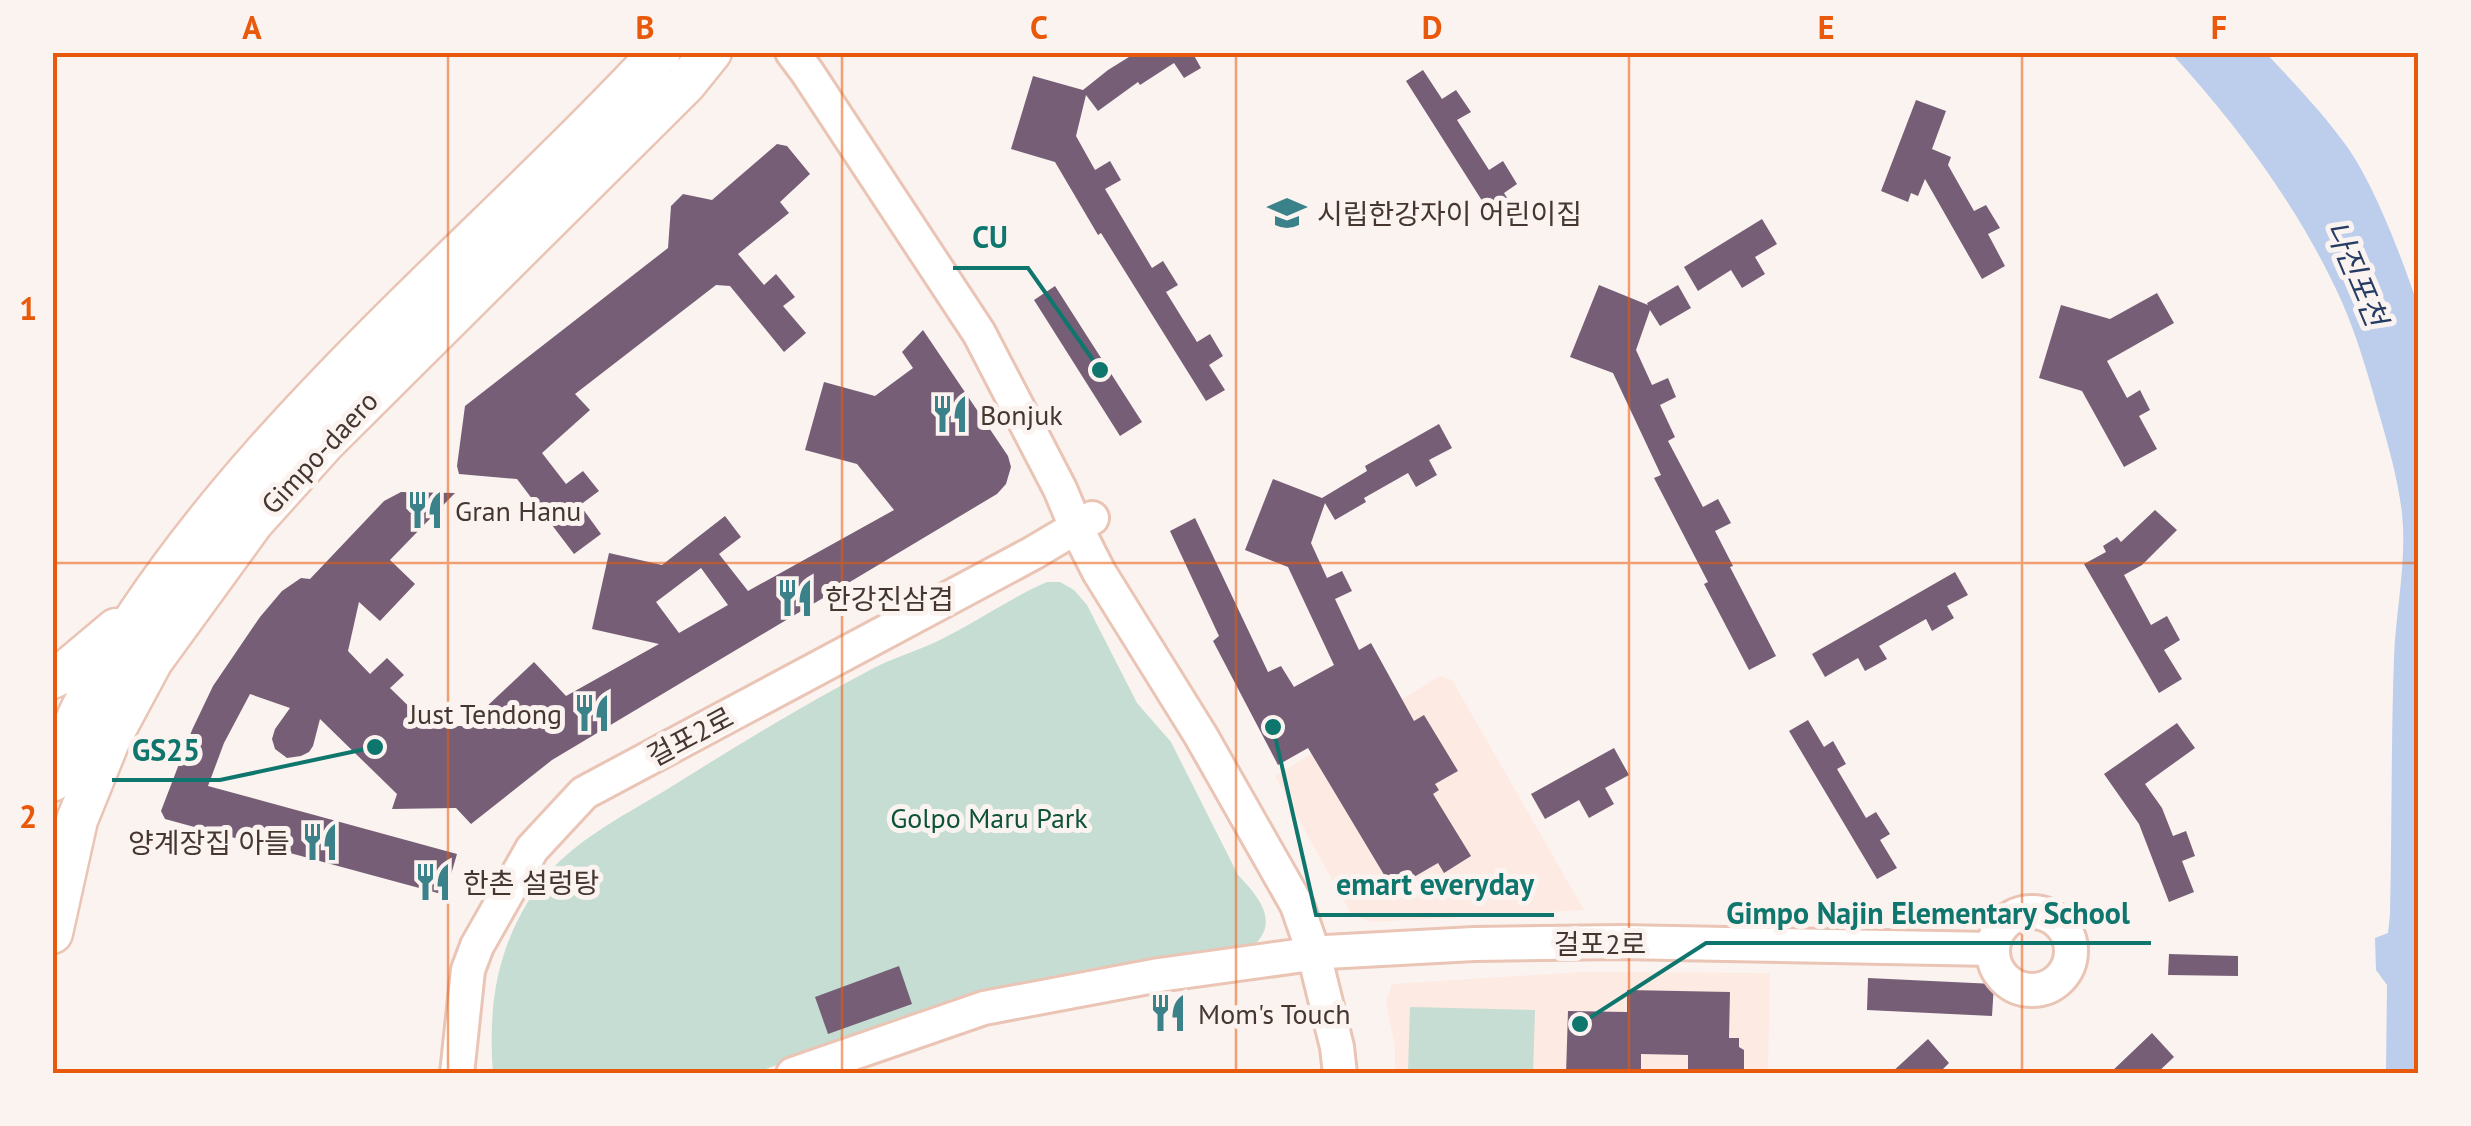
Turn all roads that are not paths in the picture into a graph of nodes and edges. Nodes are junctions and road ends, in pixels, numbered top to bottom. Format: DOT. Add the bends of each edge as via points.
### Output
graph roads {
  1 [pos="660,52"];
  2 [pos="711,52"];
  3 [pos="792,52"];
  4 [pos="806,52"];
  5 [pos="1084,522"];
  6 [pos="142,607"];
  7 [pos="52,678"];
  8 [pos="52,781"];
  9 [pos="65,816"];
  10 [pos="52,933"];
  11 [pos="1993,949"];
  12 [pos="1320,953"];
  13 [pos="457,1074"];
  14 [pos="792,1074"];
  15 [pos="1340,1074"];
  16 [pos="1352,1074"];
  1 -- 6 [label="main road, Gimpo-daero" via="330,382 227,497"];
  2 -- 9 [label="main road, Gimpo-daero" via="252,522 152,662"];
  3 -- 5 [label="street" via="978,333"];
  4 -- 5 [label="street" via="992,331"];
  5 -- 12 [label="street" via="1099,572 1201,736"];
  5 -- 13 [label="street, 걸포2로" via="584,792 532,850 477,946 468,970"];
  6 -- 7 [label="main road"];
  6 -- 8 [label="main road, Gimpo-daero" via="83,706"];
  9 -- 10 [label="main road, Gimpo-daero"];
  11 -- 12 [label="street, 걸포2로" via="1620,942"];
  12 -- 14 [label="street, 걸포2로" via="984,1008"];
  12 -- 15 [label="street"];
  12 -- 16 [label="street"];
}
